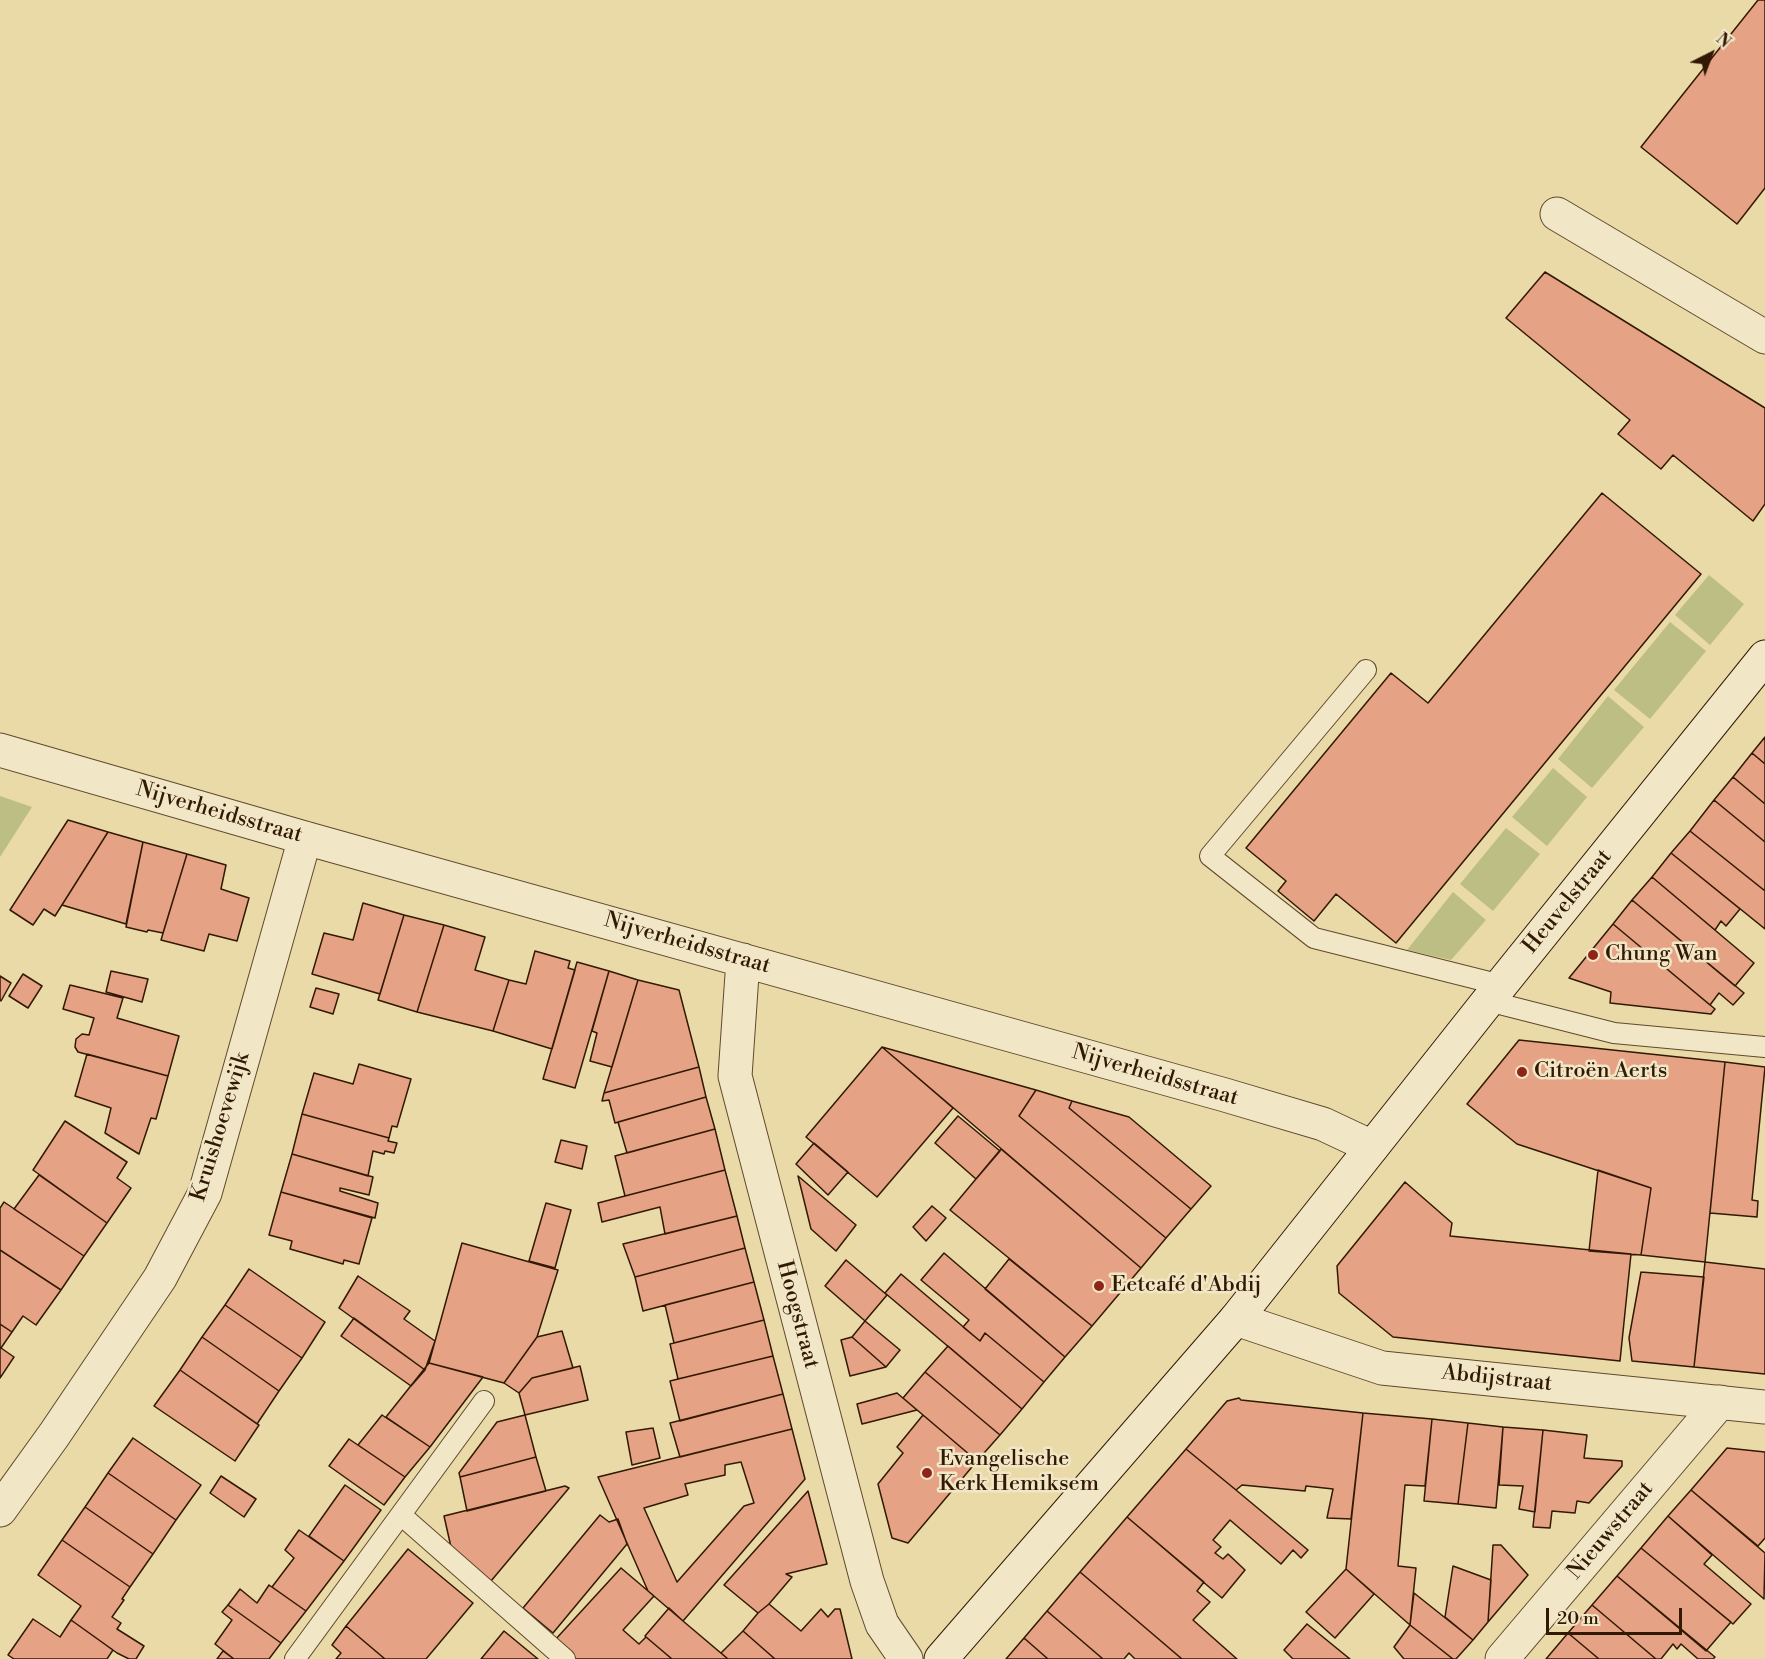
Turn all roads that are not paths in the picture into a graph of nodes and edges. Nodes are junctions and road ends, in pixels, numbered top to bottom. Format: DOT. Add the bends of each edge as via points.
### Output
graph roads {
  1 [pos="1557,214"];
  2 [pos="1765,337"];
  3 [pos="1765,657"];
  4 [pos="1366,670"];
  5 [pos="0,750"];
  6 [pos="305,838"];
  7 [pos="743,960"];
  8 [pos="1495,993"];
  9 [pos="1765,1047"];
  10 [pos="1372,1147"];
  11 [pos="1236,1319"];
  12 [pos="484,1401"];
  13 [pos="1720,1402"];
  14 [pos="1765,1407"];
  15 [pos="0,1510"];
  16 [pos="401,1515"];
  17 [pos="295,1659"];
  18 [pos="565,1659"];
  19 [pos="906,1659"];
  20 [pos="941,1659"];
  21 [pos="1502,1659"];
  1 -- 2 [label="street"];
  3 -- 8 [label="street, Heuvelstraat"];
  4 -- 8 [label="lane" via="1210,855 1314,938"];
  5 -- 6 [label="street, Nijverheidsstraat"];
  6 -- 7 [label="street, Nijverheidsstraat"];
  6 -- 15 [label="street, Kruishoevewijk" via="205,1192 160,1278"];
  7 -- 10 [label="street, Nijverheidsstraat" via="1323,1124"];
  7 -- 19 [label="street, Hoogstraat" via="735,1076 867,1581 882,1624"];
  8 -- 9 [label="lane" via="1614,1033"];
  8 -- 10 [label="street, Heuvelstraat"];
  10 -- 11 [label="street, Heuvelstraat"];
  11 -- 13 [label="street, Abdijstraat" via="1382,1368"];
  11 -- 20 [label="street, Heuvelstraat"];
  12 -- 16 [label="lane"];
  13 -- 14 [label="street, Abdijstraat"];
  13 -- 21 [label="street, Nieuwstraat"];
  16 -- 17 [label="lane"];
  16 -- 18 [label="lane"];
}
